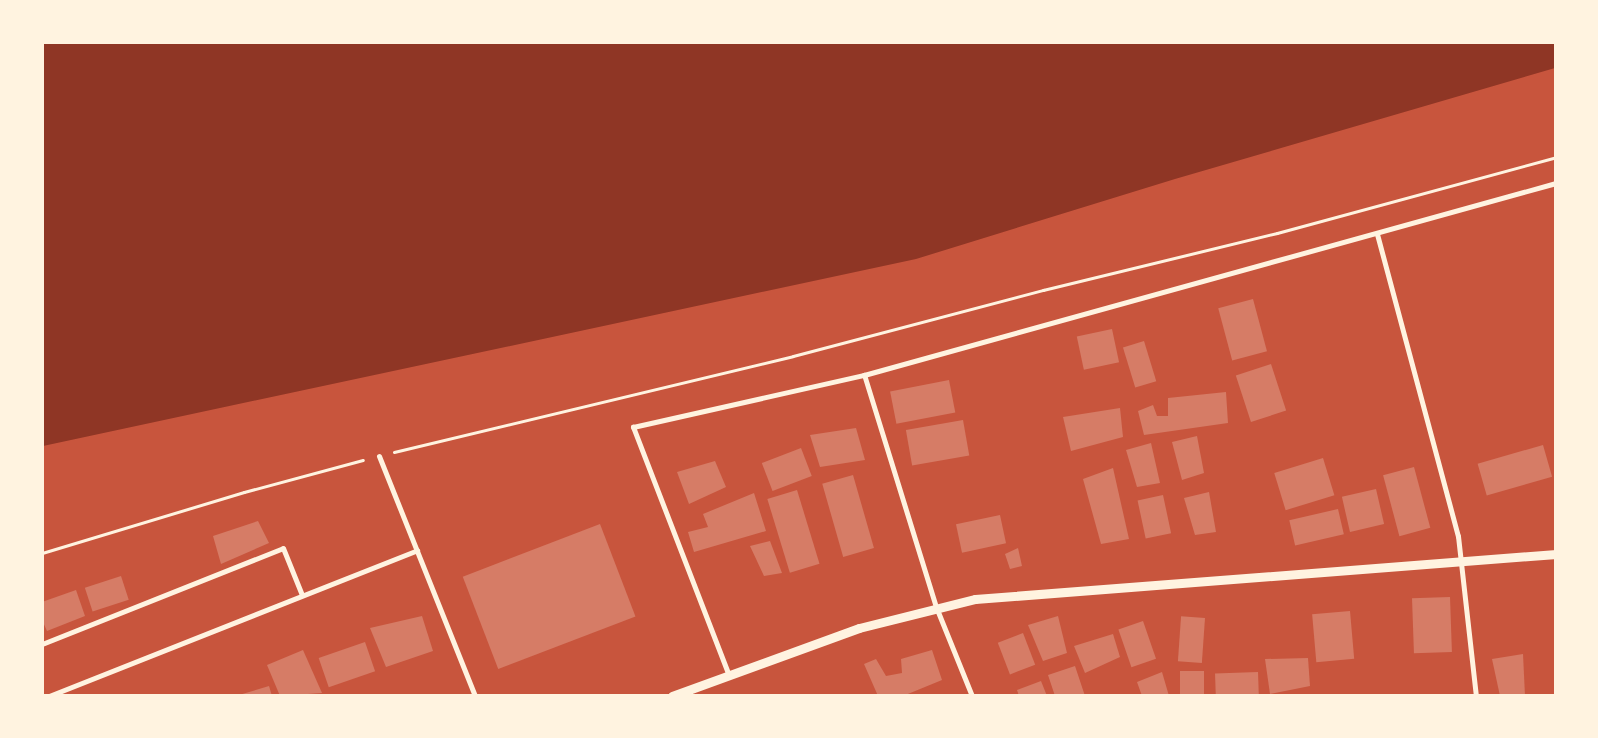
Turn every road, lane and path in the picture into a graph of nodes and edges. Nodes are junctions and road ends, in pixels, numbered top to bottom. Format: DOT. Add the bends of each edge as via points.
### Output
graph roads {
  1 [pos="1556,157"];
  2 [pos="1556,183"];
  3 [pos="1377,234"];
  4 [pos="864,375"];
  5 [pos="379,456"];
  6 [pos="417,550"];
  7 [pos="42,553"];
  8 [pos="1556,554"];
  9 [pos="1462,560"];
  10 [pos="302,595"];
  11 [pos="936,607"];
  12 [pos="42,644"];
  13 [pos="728,673"];
  14 [pos="49,696"];
  15 [pos="476,696"];
  16 [pos="672,696"];
  17 [pos="972,696"];
  18 [pos="1476,696"];
  1 -- 5 [label="path" via="1277,233 793,356"];
  2 -- 3 [label="street"];
  3 -- 4 [label="street"];
  3 -- 9 [label="street" via="1457,530"];
  4 -- 11 [label="street"];
  4 -- 13 [label="street" via="633,427"];
  5 -- 6 [label="street"];
  5 -- 7 [label="path" via="244,492"];
  6 -- 10 [label="street"];
  6 -- 15 [label="street"];
  8 -- 9 [label="street"];
  9 -- 11 [label="street" via="1025,593"];
  9 -- 18 [label="street"];
  10 -- 12 [label="street" via="283,548"];
  10 -- 14 [label="street"];
  11 -- 13 [label="street" via="859,628"];
  11 -- 17 [label="street"];
  13 -- 16 [label="street"];
}
